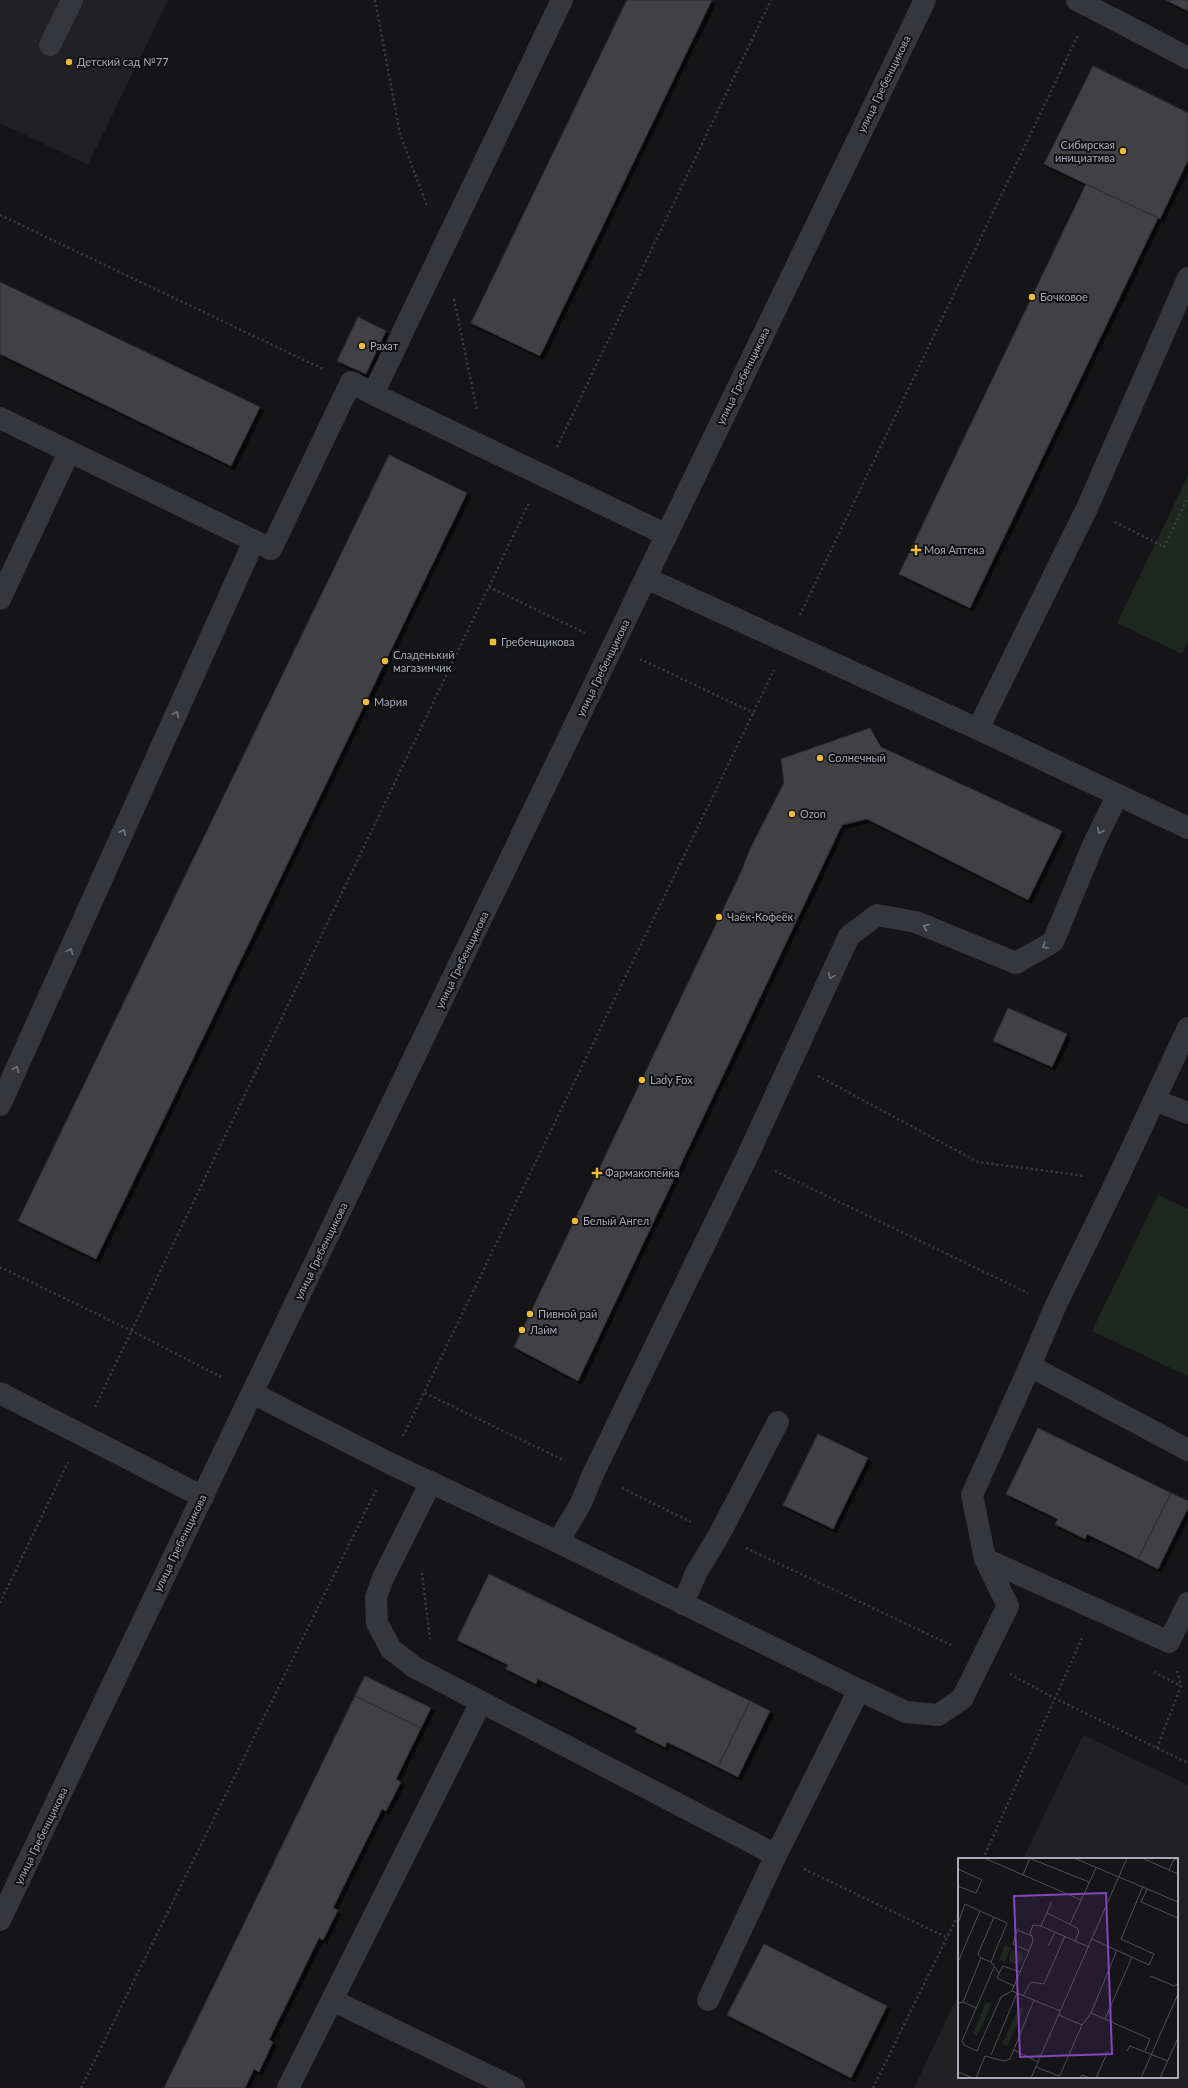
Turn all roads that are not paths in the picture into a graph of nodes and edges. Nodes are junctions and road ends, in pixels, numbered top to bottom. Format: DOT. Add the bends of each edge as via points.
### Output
graph roads {
  1 [pos="72,0"];
  2 [pos="562,0"];
  3 [pos="925,0"];
  4 [pos="1084,4"];
  5 [pos="50,45"];
  6 [pos="1188,58"];
  7 [pos="1188,278"];
  8 [pos="374,394"];
  9 [pos="0,418"];
  10 [pos="69,452"];
  11 [pos="667,534"];
  12 [pos="254,541"];
  13 [pos="646,578"];
  14 [pos="0,599"];
  15 [pos="978,729"];
  16 [pos="1117,796"];
  17 [pos="1188,828"];
  18 [pos="1188,1028"];
  19 [pos="1154,1100"];
  20 [pos="0,1105"];
  21 [pos="1188,1113"];
  22 [pos="1030,1366"];
  23 [pos="252,1393"];
  24 [pos="0,1394"];
  25 [pos="778,1422"];
  26 [pos="1188,1450"];
  27 [pos="431,1482"];
  28 [pos="203,1497"];
  29 [pos="558,1542"];
  30 [pos="985,1559"];
  31 [pos="1188,1603"];
  32 [pos="683,1604"];
  33 [pos="859,1690"];
  34 [pos="481,1702"];
  35 [pos="776,1855"];
  36 [pos="0,1920"];
  37 [pos="332,2000"];
  38 [pos="708,2000"];
  39 [pos="288,2088"];
  40 [pos="514,2088"];
  1 -- 5 [label="street"];
  2 -- 8 [label="street"];
  3 -- 11 [label="street, улица Гребенщикова"];
  4 -- 6 [label="street"];
  7 -- 15 [label="street" via="1087,508"];
  8 -- 11 [label="street"];
  8 -- 12 [label="street" via="351,382 271,549"];
  9 -- 10 [label="street"];
  10 -- 12 [label="street"];
  10 -- 14 [label="street"];
  11 -- 13 [label="street, улица Гребенщикова"];
  20 -- 12 [label="street, one-way"];
  13 -- 15 [label="street"];
  13 -- 23 [label="street, улица Гребенщикова"];
  15 -- 16 [label="street"];
  16 -- 17 [label="street"];
  16 -- 29 [label="street, one-way" via="1094,843 1053,942 1016,963 916,922 877,915 849,936 792,1062 581,1503"];
  18 -- 19 [label="street"];
  19 -- 21 [label="street"];
  19 -- 22 [label="street" via="1055,1307"];
  22 -- 26 [label="street"];
  22 -- 30 [label="street" via="972,1495"];
  23 -- 27 [label="street"];
  23 -- 28 [label="street, улица Гребенщикова"];
  24 -- 28 [label="street"];
  25 -- 32 [label="street" via="719,1535 696,1573"];
  27 -- 29 [label="street"];
  27 -- 34 [label="street" via="383,1578 376,1597 377,1623 391,1649 414,1667"];
  28 -- 36 [label="street, улица Гребенщикова"];
  29 -- 32 [label="street"];
  30 -- 31 [label="street" via="1169,1642"];
  30 -- 33 [label="street" via="1008,1606 962,1699 938,1715 906,1712"];
  32 -- 33 [label="street"];
  33 -- 35 [label="street"];
  34 -- 35 [label="street"];
  34 -- 37 [label="street"];
  35 -- 38 [label="street"];
  37 -- 39 [label="street"];
  37 -- 40 [label="street"];
}
